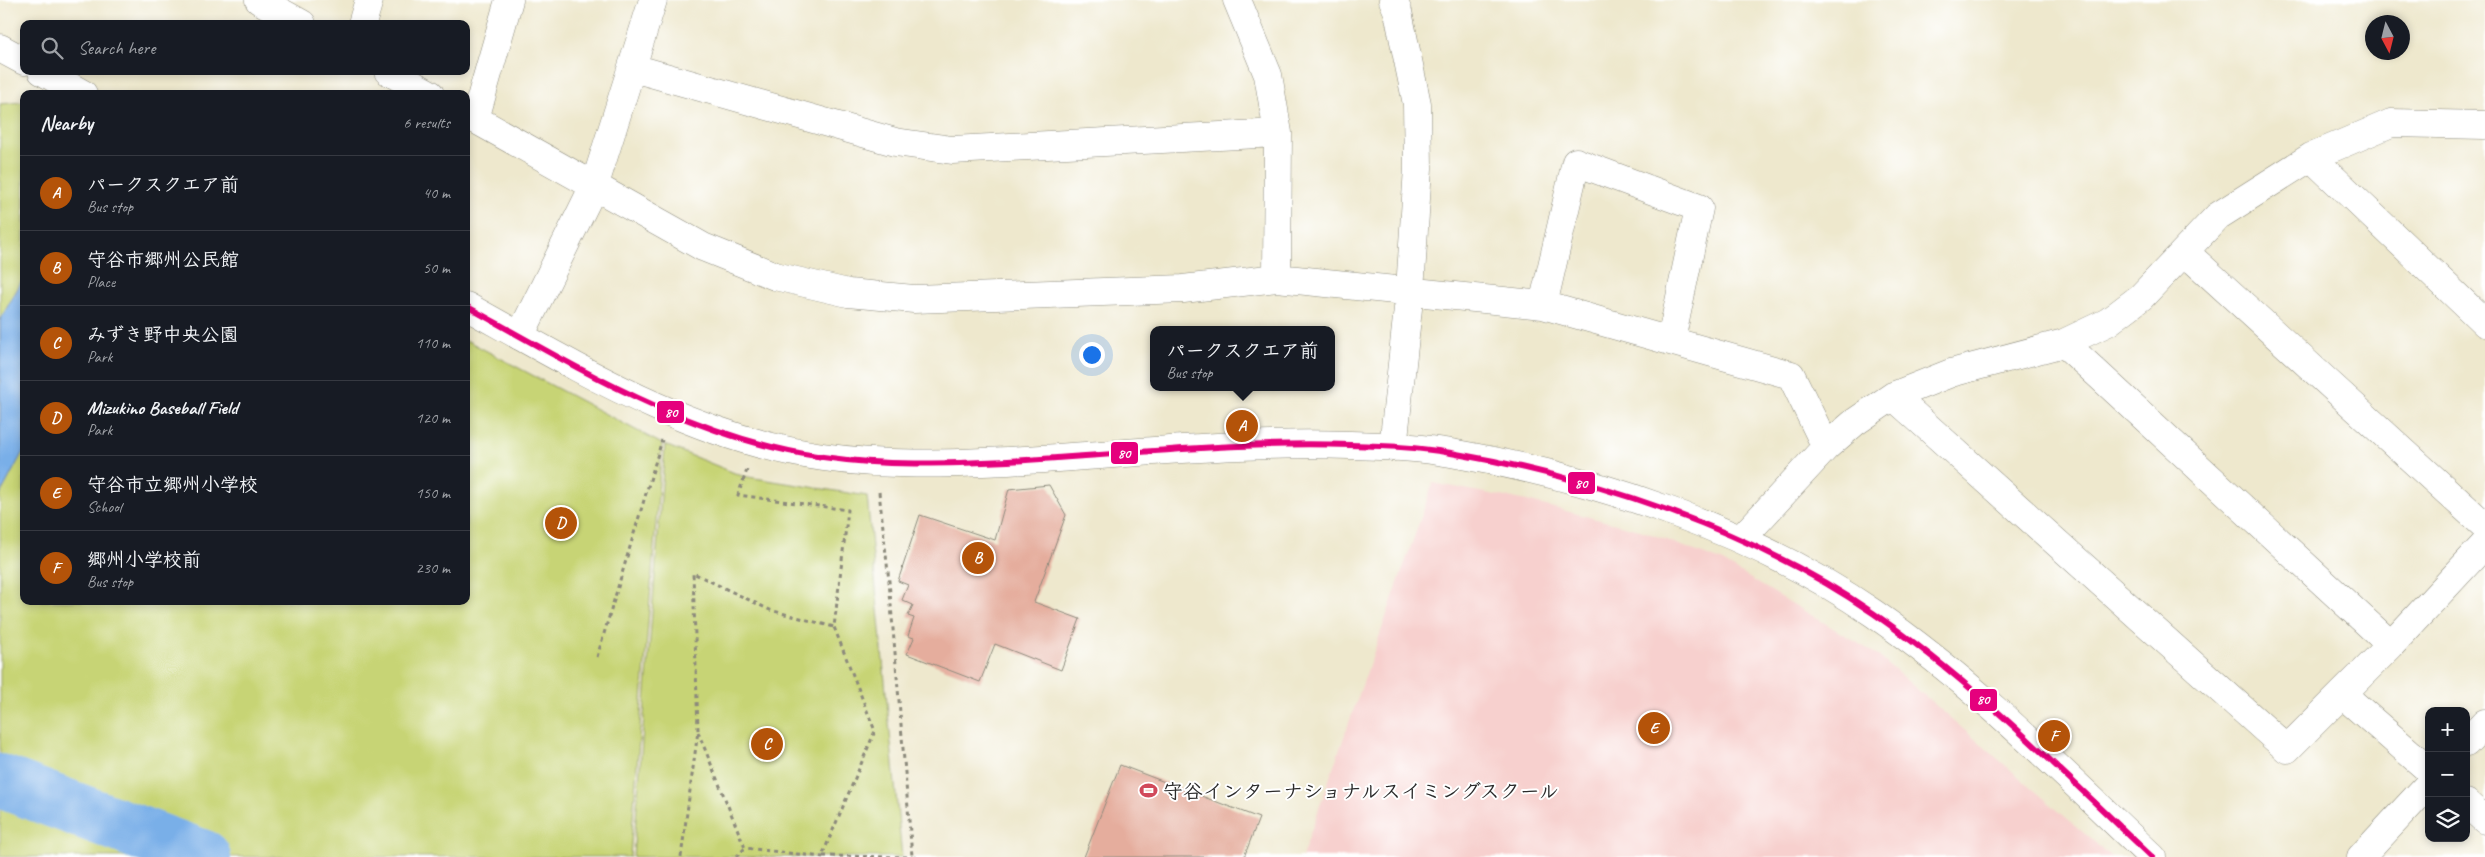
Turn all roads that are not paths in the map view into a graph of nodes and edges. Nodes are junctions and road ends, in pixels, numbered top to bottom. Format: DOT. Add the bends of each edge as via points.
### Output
graph roads {
  1 [pos="259,0"];
  2 [pos="369,0"];
  3 [pos="509,0"];
  4 [pos="653,0"];
  5 [pos="1237,0"];
  6 [pos="1392,0"];
  7 [pos="295,20"];
  8 [pos="363,20"];
  9 [pos="0,48"];
  10 [pos="20,59"];
  11 [pos="633,68"];
  12 [pos="49,75"];
  13 [pos="395,75"];
  14 [pos="76,90"];
  15 [pos="423,90"];
  16 [pos="471,116"];
  17 [pos="2485,125"];
  18 [pos="1278,133"];
  19 [pos="2311,157"];
  20 [pos="595,184"];
  21 [pos="2186,252"];
  22 [pos="1277,278"];
  23 [pos="1410,290"];
  24 [pos="1543,305"];
  25 [pos="470,308"];
  26 [pos="2485,323"];
  27 [pos="520,336"];
  28 [pos="1671,340"];
  29 [pos="2064,343"];
  30 [pos="1893,396"];
  31 [pos="1393,447"];
  32 [pos="1826,448"];
  33 [pos="2485,526"];
  34 [pos="1741,539"];
  35 [pos="2485,544"];
  36 [pos="2391,645"];
  37 [pos="2342,694"];
  38 [pos="2485,723"];
  39 [pos="2470,739"];
  40 [pos="2425,767"];
  41 [pos="2425,788"];
  42 [pos="2470,807"];
  43 [pos="2485,820"];
  44 [pos="2152,857"];
  45 [pos="2361,857"];
  1 -- 7 [label="street"];
  2 -- 8 [label="street"];
  3 -- 16 [label="street"];
  4 -- 11 [label="street"];
  5 -- 18 [label="street" via="1268,75"];
  6 -- 23 [label="street" via="1398,12 1417,104 1418,168"];
  9 -- 10 [label="street"];
  11 -- 18 [label="street" via="895,142 952,150"];
  11 -- 20 [label="street"];
  12 -- 14 [label="street"];
  13 -- 15 [label="street"];
  16 -- 20 [label="street"];
  17 -- 19 [label="street" via="2391,123"];
  18 -- 22 [label="street"];
  19 -- 21 [label="street" via="2218,216"];
  19 -- 26 [label="street"];
  20 -- 22 [label="street" via="702,247 775,276 848,293 914,299 1183,289"];
  20 -- 27 [label="street"];
  21 -- 29 [label="street" via="2141,297 2108,322"];
  21 -- 33 [label="street"];
  22 -- 23 [label="street"];
  23 -- 24 [label="street"];
  23 -- 31 [label="street"];
  24 -- 28 [label="street"];
  24 -- 28 [label="street" via="1576,162 1699,208"];
  25 -- 27 [label="street"];
  27 -- 31 [label="street" via="625,392 710,429 818,457 876,463 966,463 1250,445"];
  28 -- 32 [label="street" via="1790,375"];
  29 -- 30 [label="street" via="1951,373"];
  29 -- 36 [label="street"];
  30 -- 32 [label="street" via="1855,422"];
  30 -- 37 [label="street" via="2287,749"];
  31 -- 34 [label="street" via="1461,455 1610,490"];
  32 -- 34 [label="street"];
  34 -- 44 [label="street" via="1815,577 1874,613 2028,740"];
  35 -- 36 [label="street"];
  36 -- 37 [label="street"];
  37 -- 40 [label="street"];
  38 -- 39 [label="street"];
  41 -- 45 [label="street"];
  42 -- 43 [label="street"];
}
